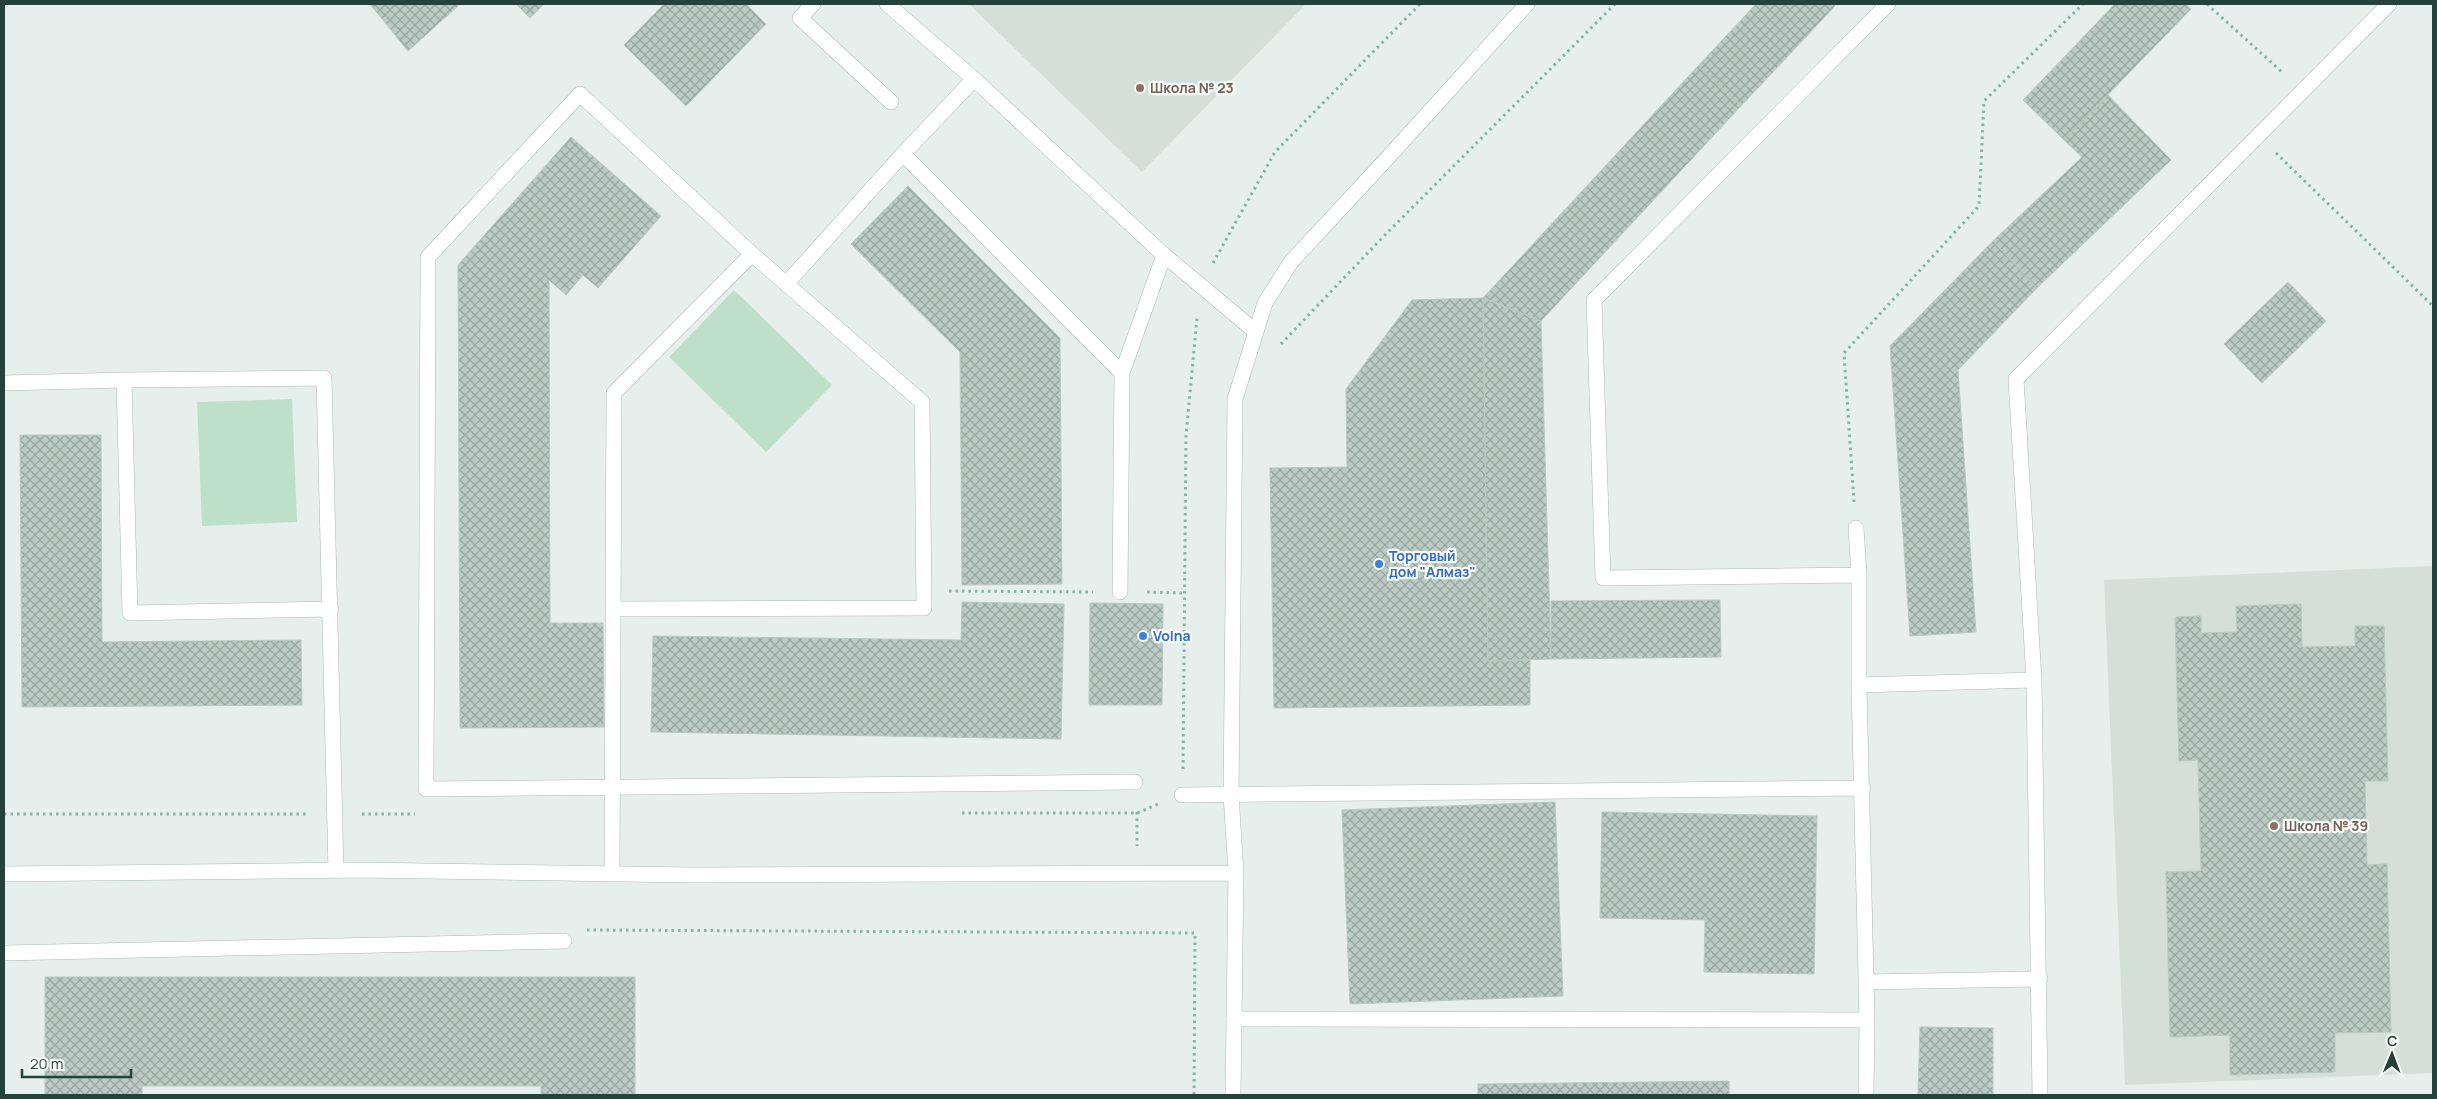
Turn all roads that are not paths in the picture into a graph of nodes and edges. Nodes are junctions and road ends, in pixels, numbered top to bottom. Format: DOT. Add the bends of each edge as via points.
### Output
graph roads {
  1 [pos="813,4"];
  2 [pos="887,4"];
  3 [pos="1527,4"];
  4 [pos="1888,4"];
  5 [pos="2389,4"];
  6 [pos="974,80"];
  7 [pos="891,102"];
  8 [pos="903,154"];
  9 [pos="752,254"];
  10 [pos="1164,255"];
  11 [pos="786,284"];
  12 [pos="1255,331"];
  13 [pos="1122,373"];
  14 [pos="124,380"];
  15 [pos="4,383"];
  16 [pos="1856,528"];
  17 [pos="1859,575"];
  18 [pos="1120,592"];
  19 [pos="331,609"];
  20 [pos="613,609"];
  21 [pos="2034,680"];
  22 [pos="1859,684"];
  23 [pos="1135,782"];
  24 [pos="612,788"];
  25 [pos="1863,788"];
  26 [pos="1182,795"];
  27 [pos="1231,795"];
  28 [pos="336,870"];
  29 [pos="1236,873"];
  30 [pos="4,874"];
  31 [pos="612,874"];
  32 [pos="564,941"];
  33 [pos="4,953"];
  34 [pos="2040,979"];
  35 [pos="1866,982"];
  36 [pos="1234,1018"];
  37 [pos="1866,1020"];
  38 [pos="1233,1095"];
  39 [pos="1866,1095"];
  40 [pos="2040,1095"];
  1 -- 7 [label="street" via="800,18"];
  2 -- 6 [label="street"];
  3 -- 12 [label="street" via="1291,262 1265,303"];
  4 -- 17 [label="street" via="1594,300 1603,578"];
  5 -- 21 [label="street" via="2016,379"];
  6 -- 8 [label="street"];
  6 -- 10 [label="street"];
  8 -- 11 [label="street"];
  8 -- 13 [label="street"];
  9 -- 11 [label="street"];
  9 -- 20 [label="street" via="614,393"];
  9 -- 24 [label="street" via="580,94 428,257 426,789"];
  10 -- 12 [label="street"];
  10 -- 13 [label="street"];
  11 -- 20 [label="street" via="922,402 924,608"];
  12 -- 27 [label="street" via="1235,399"];
  13 -- 18 [label="street"];
  14 -- 15 [label="street"];
  14 -- 19 [label="street" via="324,378"];
  14 -- 19 [label="street" via="130,613"];
  16 -- 17 [label="street"];
  17 -- 22 [label="street"];
  19 -- 28 [label="street"];
  20 -- 24 [label="street"];
  21 -- 22 [label="street"];
  21 -- 34 [label="street"];
  22 -- 25 [label="street"];
  23 -- 24 [label="street"];
  24 -- 31 [label="street"];
  25 -- 27 [label="street"];
  25 -- 35 [label="street"];
  26 -- 27 [label="street"];
  27 -- 29 [label="street"];
  28 -- 30 [label="street"];
  28 -- 31 [label="street"];
  29 -- 31 [label="street"];
  29 -- 36 [label="street"];
  32 -- 33 [label="street"];
  34 -- 35 [label="street"];
  34 -- 40 [label="street"];
  35 -- 37 [label="street"];
  36 -- 37 [label="street"];
  36 -- 38 [label="street"];
  37 -- 39 [label="street"];
}
